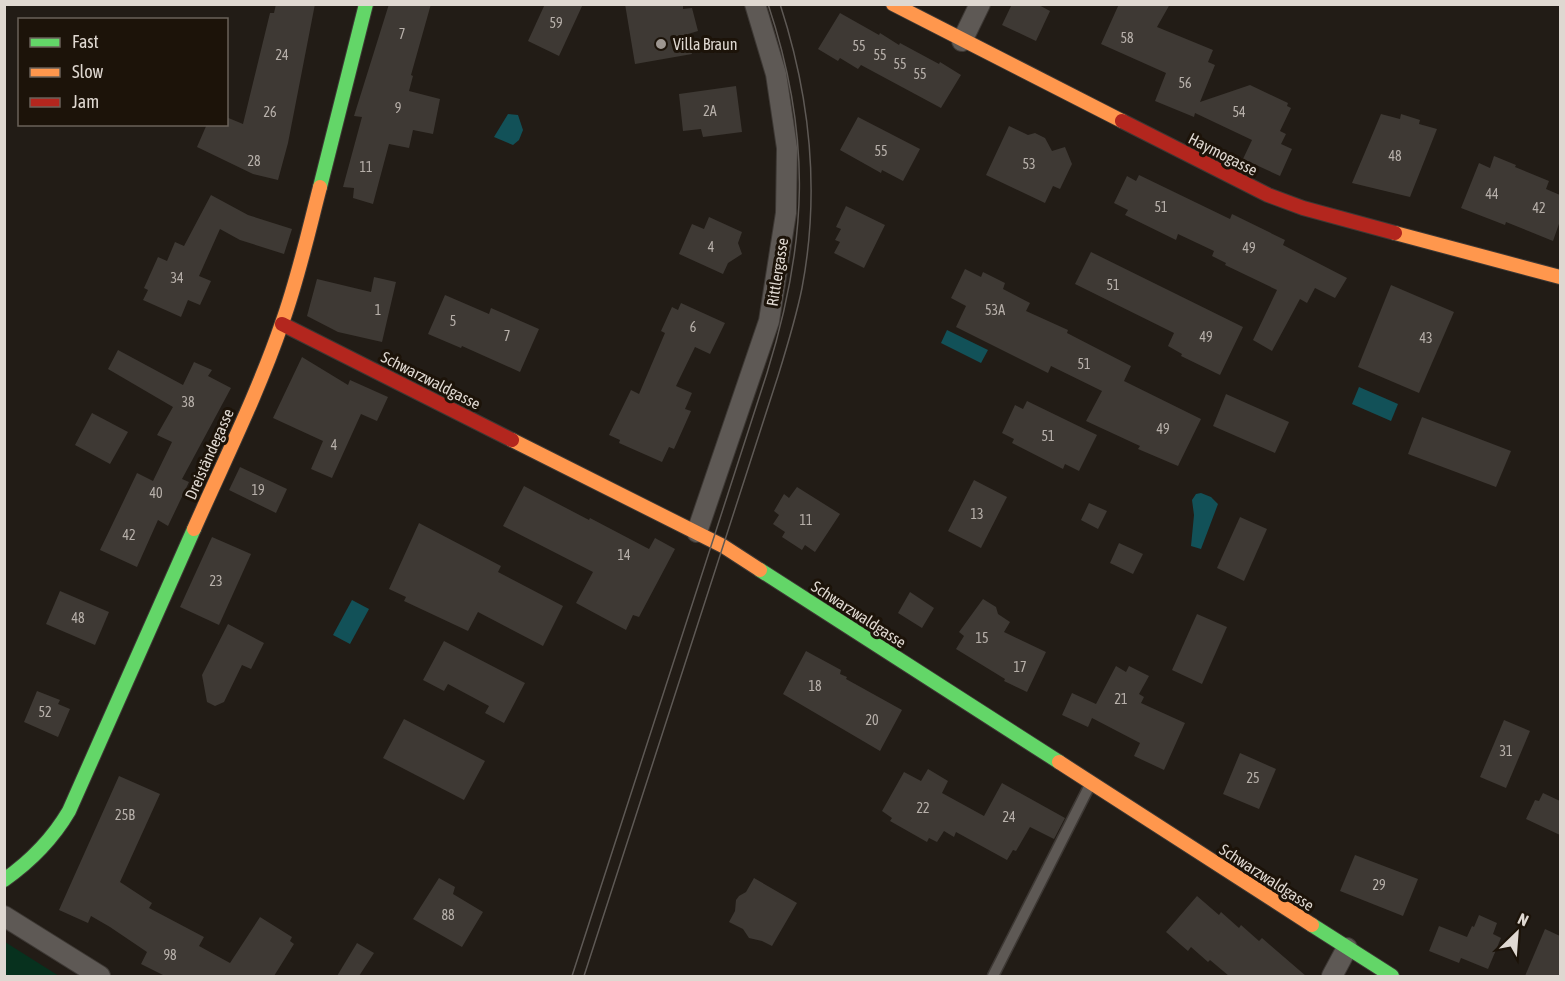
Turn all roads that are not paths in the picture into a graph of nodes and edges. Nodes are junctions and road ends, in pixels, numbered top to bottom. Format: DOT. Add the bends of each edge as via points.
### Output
graph roads {
  1 [pos="366,4"];
  2 [pos="755,4"];
  3 [pos="893,4"];
  4 [pos="980,4"];
  5 [pos="962,41"];
  6 [pos="1560,277"];
  7 [pos="282,324"];
  8 [pos="697,532"];
  9 [pos="1091,783"];
  10 [pos="4,880"];
  11 [pos="4,916"];
  12 [pos="1347,948"];
  13 [pos="100,976"];
  14 [pos="993,976"];
  15 [pos="1332,976"];
  16 [pos="1392,976"];
  1 -- 7 [label="street, Dreiständegasse"];
  2 -- 8 [label="street, Rittlergasse" via="776,74 787,148 786,213 769,321"];
  3 -- 5 [label="street, Haymogasse"];
  4 -- 5 [label="street"];
  5 -- 6 [label="street, Haymogasse" via="1276,198"];
  7 -- 8 [label="street, Schwarzwaldgasse"];
  7 -- 10 [label="street, Dreiständegasse" via="69,811 56,834 27,865"];
  8 -- 9 [label="street, Schwarzwaldgasse"];
  9 -- 12 [label="street, Schwarzwaldgasse"];
  9 -- 14 [label="lane"];
  11 -- 13 [label="street"];
  12 -- 15 [label="street"];
  12 -- 16 [label="street, Schwarzwaldgasse"];
}
